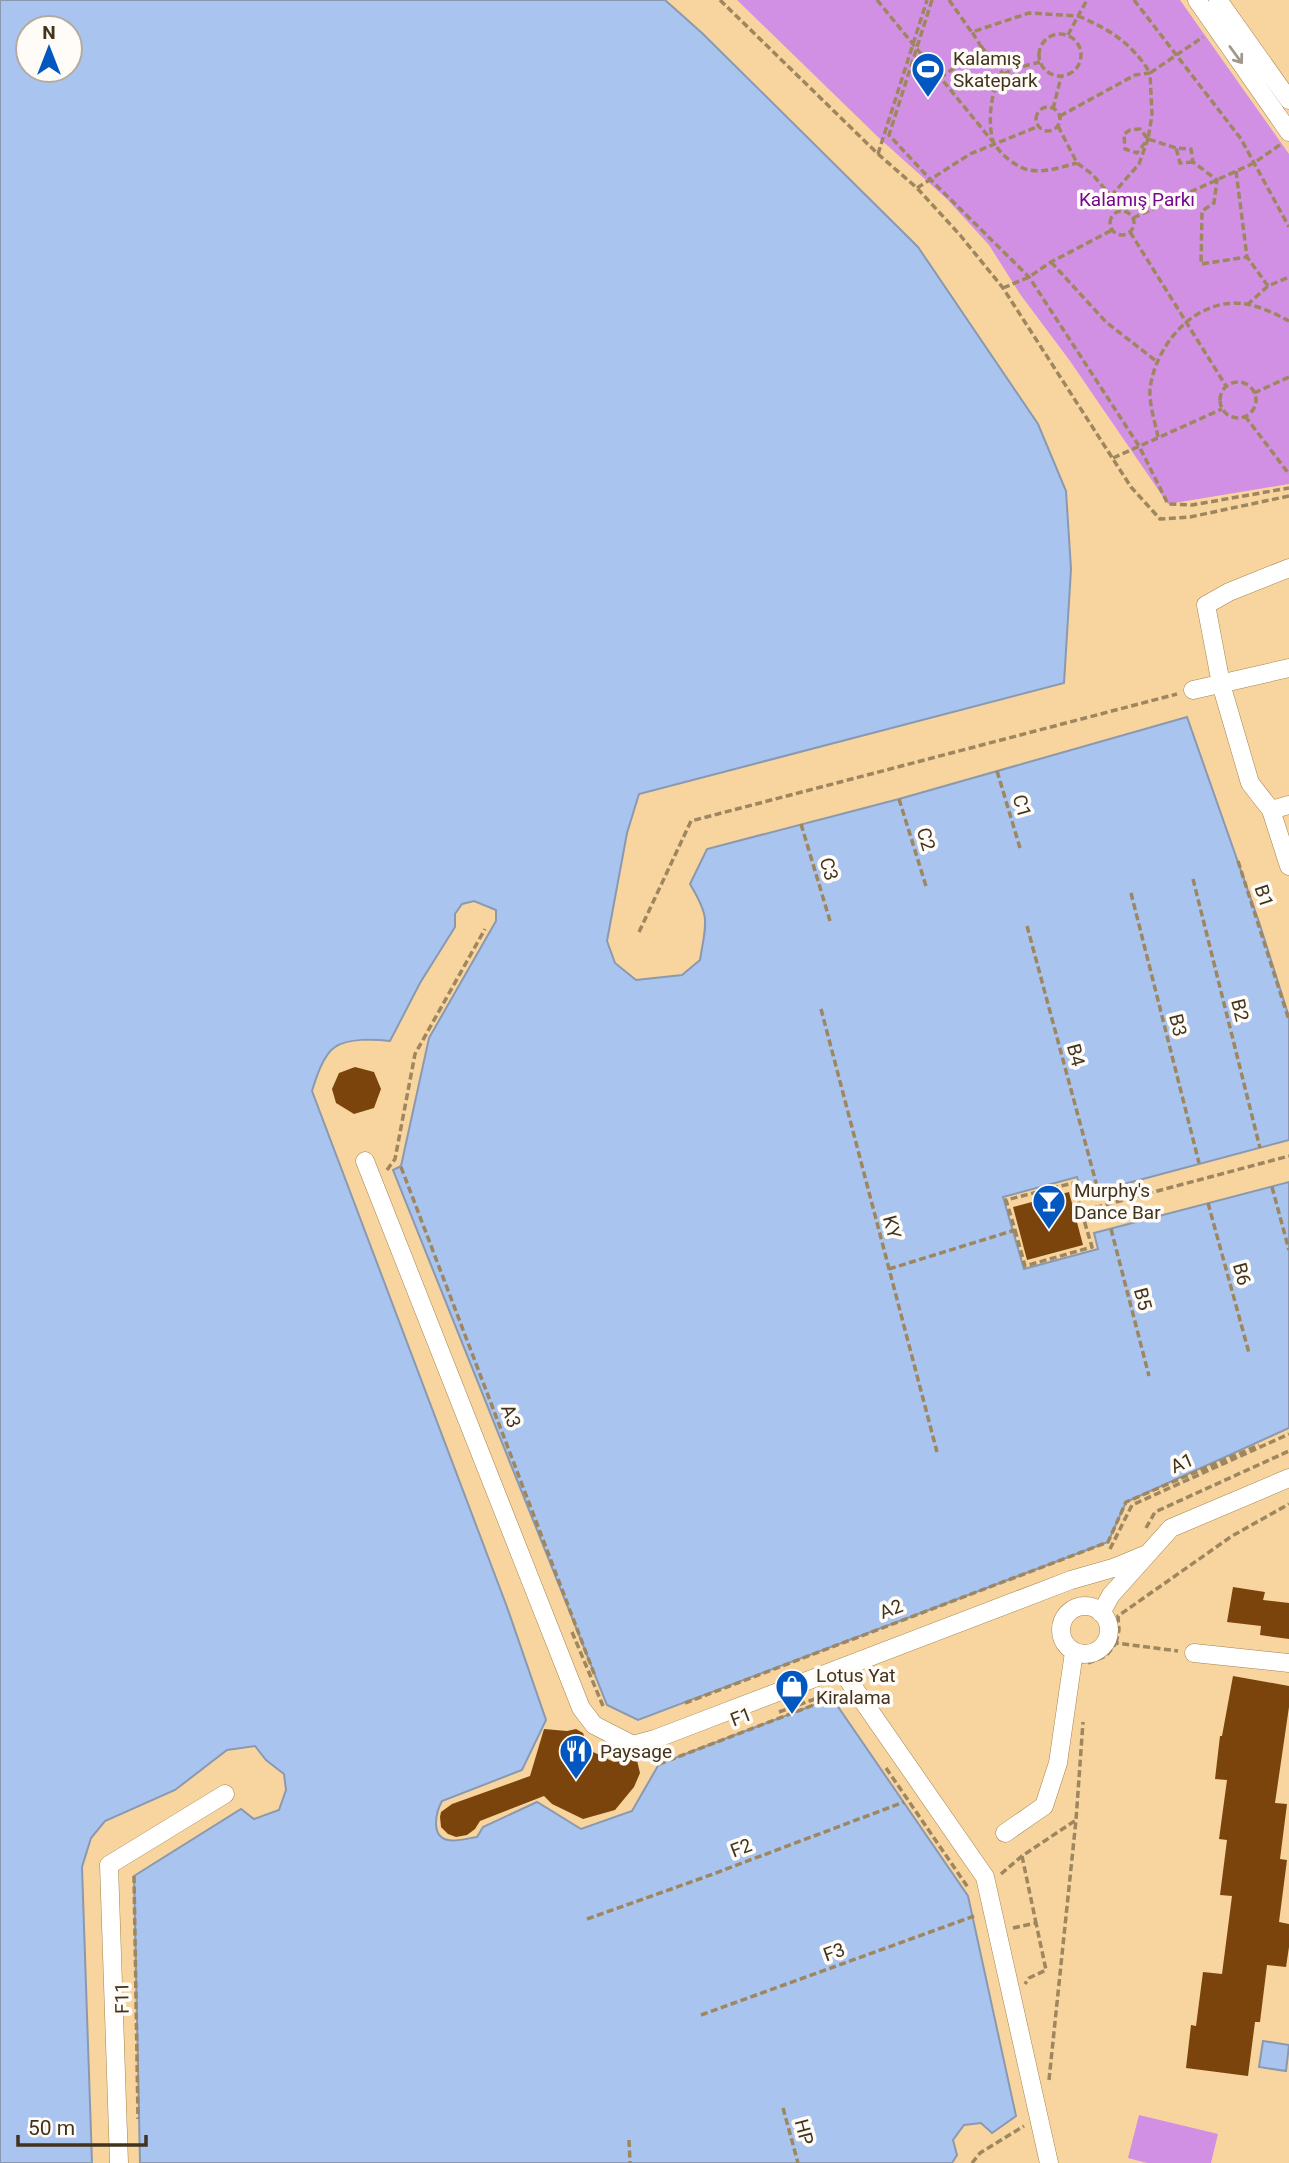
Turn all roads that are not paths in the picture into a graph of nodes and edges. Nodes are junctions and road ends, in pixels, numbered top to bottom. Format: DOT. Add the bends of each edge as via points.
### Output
graph roads {
  1 [pos="1197,0"];
  2 [pos="1219,0"];
  3 [pos="1289,100"];
  4 [pos="1289,132"];
  5 [pos="1289,568"];
  6 [pos="1289,668"];
  7 [pos="1222,684"];
  8 [pos="1192,690"];
  9 [pos="1289,805"];
  10 [pos="1271,810"];
  11 [pos="1289,866"];
  12 [pos="365,1161"];
  13 [pos="1289,1478"];
  14 [pos="1147,1554"];
  15 [pos="1101,1613"];
  16 [pos="1074,1652"];
  17 [pos="1194,1653"];
  18 [pos="1289,1663"];
  19 [pos="840,1668"];
  20 [pos="225,1794"];
  21 [pos="1005,1833"];
  22 [pos="119,2163"];
  23 [pos="1049,2163"];
  1 -- 4 [label="street, one-way"];
  2 -- 3 [label="street"];
  5 -- 7 [label="street" via="1206,605"];
  6 -- 7 [label="street"];
  7 -- 8 [label="street"];
  7 -- 10 [label="street" via="1251,783"];
  9 -- 10 [label="street"];
  10 -- 11 [label="street"];
  12 -- 19 [label="street" via="580,1708 594,1725 633,1745"];
  13 -- 14 [label="street" via="1171,1528"];
  14 -- 15 [label="street"];
  14 -- 19 [label="street"];
  15 -- 16 [label="street" via="1108,1633 1102,1647 1089,1654"];
  15 -- 16 [label="street" via="1084,1606 1064,1618 1061,1633"];
  16 -- 21 [label="street" via="1058,1763 1044,1806"];
  17 -- 18 [label="street"];
  19 -- 23 [label="street" via="985,1877 1029,2121"];
  20 -- 22 [label="street" via="109,1865"];
}
